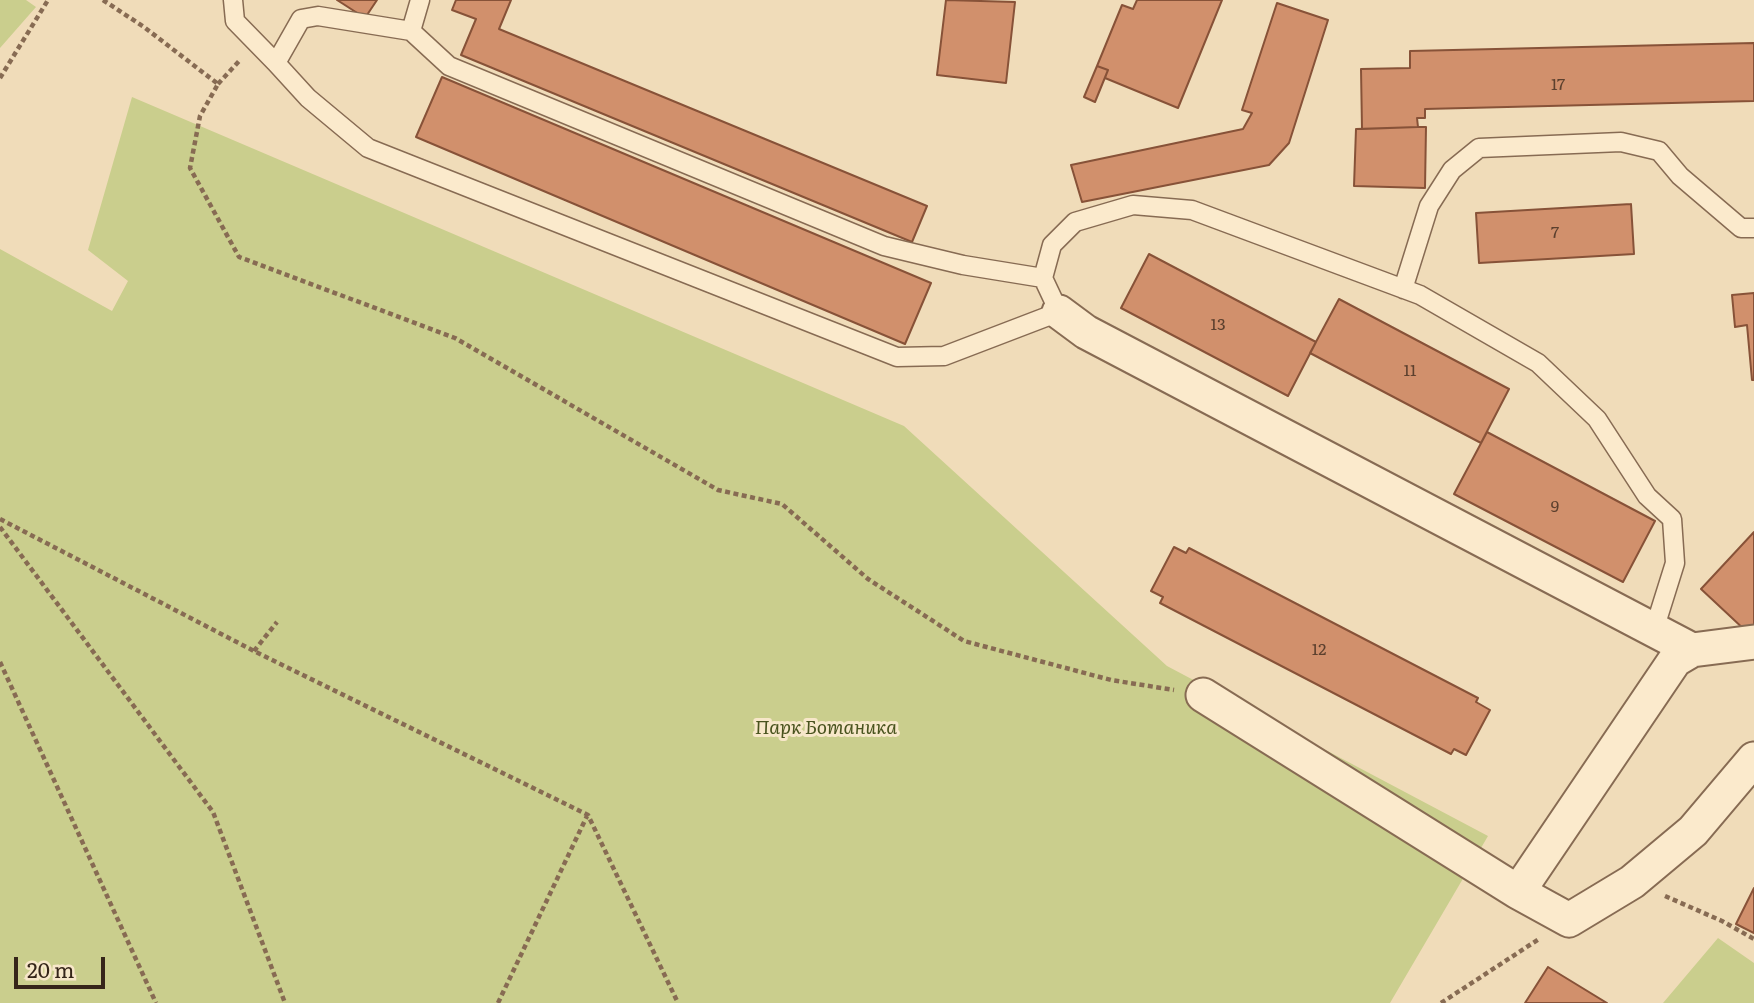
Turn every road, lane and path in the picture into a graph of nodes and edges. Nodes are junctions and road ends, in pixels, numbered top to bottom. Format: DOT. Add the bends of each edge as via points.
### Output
graph roads {
  1 [pos="48,0"];
  2 [pos="103,0"];
  3 [pos="233,0"];
  4 [pos="420,0"];
  5 [pos="411,31"];
  6 [pos="256,42"];
  7 [pos="276,63"];
  8 [pos="0,78"];
  9 [pos="218,84"];
  10 [pos="1754,228"];
  11 [pos="1044,278"];
  12 [pos="1404,289"];
  13 [pos="1059,312"];
  14 [pos="0,519"];
  15 [pos="0,527"];
  16 [pos="277,622"];
  17 [pos="1654,630"];
  18 [pos="1754,642"];
  19 [pos="1692,650"];
  20 [pos="254,651"];
  21 [pos="0,662"];
  22 [pos="1203,695"];
  23 [pos="1754,759"];
  24 [pos="588,815"];
  25 [pos="1632,882"];
  26 [pos="1518,892"];
  27 [pos="1569,920"];
  28 [pos="1754,940"];
  29 [pos="156,1003"];
  30 [pos="285,1003"];
  31 [pos="498,1003"];
  32 [pos="678,1003"];
  33 [pos="1441,1003"];
  1 -- 8 [label="path"];
  2 -- 9 [label="path"];
  3 -- 6 [label="lane" via="234,21"];
  4 -- 5 [label="lane"];
  5 -- 7 [label="lane" via="318,16 301,19"];
  5 -- 11 [label="lane" via="449,66 884,246"];
  6 -- 7 [label="lane"];
  6 -- 9 [label="path"];
  7 -- 13 [label="lane" via="308,98 368,148 897,357 944,356"];
  9 -- 22 [label="path" via="200,116 190,168 239,257 455,338 718,490 782,504 868,579 964,641 1111,680"];
  10 -- 12 [label="lane" via="1741,228 1680,176 1659,151 1621,142 1479,148 1452,170 1429,206"];
  11 -- 12 [label="lane" via="1052,246 1075,222 1133,205 1192,210"];
  11 -- 13 [label="lane"];
  12 -- 17 [label="lane" via="1538,363 1597,419 1647,496 1672,519 1675,563"];
  13 -- 17 [label="street" via="1086,332"];
  14 -- 20 [label="path"];
  15 -- 30 [label="path" via="213,811"];
  16 -- 20 [label="path"];
  17 -- 19 [label="street"];
  18 -- 19 [label="street"];
  19 -- 26 [label="street" via="1675,660"];
  20 -- 24 [label="path"];
  21 -- 29 [label="path"];
  22 -- 26 [label="street"];
  23 -- 25 [label="street" via="1693,831"];
  24 -- 31 [label="path"];
  24 -- 32 [label="path"];
  25 -- 27 [label="street"];
  25 -- 28 [label="path"];
  26 -- 27 [label="street"];
  27 -- 33 [label="path"];
}
